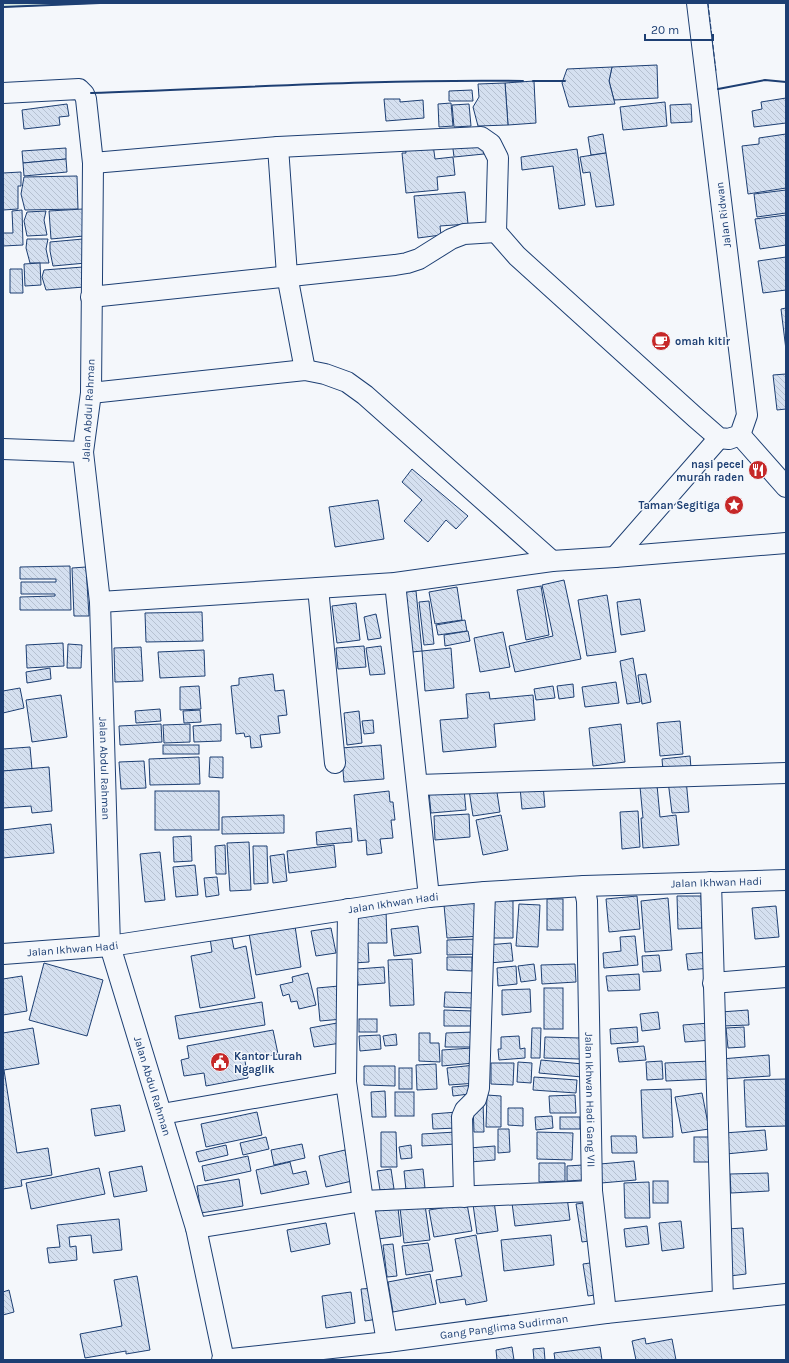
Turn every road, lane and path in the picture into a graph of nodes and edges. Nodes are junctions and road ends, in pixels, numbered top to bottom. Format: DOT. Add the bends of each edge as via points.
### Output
graph roads {
  1 [pos="697,3"];
  2 [pos="3,93"];
  3 [pos="278,147"];
  4 [pos="93,163"];
  5 [pos="496,232"];
  6 [pos="287,275"];
  7 [pos="91,297"];
  8 [pos="305,370"];
  9 [pos="91,393"];
  10 [pos="742,431"];
  11 [pos="719,438"];
  12 [pos="3,449"];
  13 [pos="84,452"];
  14 [pos="786,487"];
  15 [pos="786,543"];
  16 [pos="615,557"];
  17 [pos="552,561"];
  18 [pos="395,583"];
  19 [pos="318,588"];
  20 [pos="100,602"];
  21 [pos="335,764"];
  22 [pos="786,773"];
  23 [pos="418,785"];
  24 [pos="786,880"];
  25 [pos="711,882"];
  26 [pos="584,886"];
  27 [pos="485,892"];
  28 [pos="429,897"];
  29 [pos="348,909"];
  30 [pos="110,946"];
  31 [pos="3,954"];
  32 [pos="786,977"];
  33 [pos="713,983"];
  34 [pos="346,1082"];
  35 [pos="162,1114"];
  36 [pos="592,1191"];
  37 [pos="464,1197"];
  38 [pos="363,1201"];
  39 [pos="196,1228"];
  40 [pos="786,1294"];
  41 [pos="723,1300"];
  42 [pos="606,1313"];
  43 [pos="386,1342"];
  44 [pos="223,1360"];
  1 -- 10 [label="street, Jalan Ridwan" via="747,415"];
  2 -- 4 [label="street, Jalan Abdul Rahman" via="79,89 86,99"];
  3 -- 4 [label="street"];
  3 -- 5 [label="street" via="481,137 491,144 498,158"];
  3 -- 6 [label="street"];
  4 -- 7 [label="street, Jalan Abdul Rahman"];
  5 -- 6 [label="street" via="464,234 407,263"];
  5 -- 11 [label="street" via="518,256"];
  6 -- 7 [label="street"];
  6 -- 8 [label="street"];
  7 -- 9 [label="street, Jalan Abdul Rahman"];
  8 -- 9 [label="street"];
  8 -- 17 [label="street" via="347,382 365,395"];
  9 -- 13 [label="street, Jalan Abdul Rahman"];
  10 -- 11 [label="street" via="729,439"];
  10 -- 14 [label="street"];
  11 -- 16 [label="street"];
  12 -- 13 [label="street"];
  13 -- 20 [label="street, Jalan Abdul Rahman"];
  15 -- 16 [label="street"];
  16 -- 17 [label="street"];
  17 -- 18 [label="street"];
  18 -- 19 [label="street"];
  18 -- 23 [label="street"];
  19 -- 20 [label="street"];
  19 -- 21 [label="street"];
  20 -- 30 [label="street, Jalan Abdul Rahman"];
  22 -- 23 [label="street"];
  23 -- 28 [label="street"];
  24 -- 25 [label="street, Jalan Ikhwan Hadi"];
  25 -- 26 [label="street, Jalan Ikhwan Hadi"];
  25 -- 33 [label="street"];
  26 -- 27 [label="street, Jalan Ikhwan Hadi"];
  26 -- 36 [label="street, Jalan Ikhwan Hadi Gang VII" via="587,901"];
  27 -- 28 [label="street, Jalan Ikhwan Hadi"];
  27 -- 37 [label="street" via="479,1088 476,1099 462,1117"];
  28 -- 29 [label="street, Jalan Ikhwan Hadi"];
  29 -- 30 [label="street, Jalan Ikhwan Hadi"];
  29 -- 34 [label="street"];
  30 -- 31 [label="street, Jalan Ikhwan Hadi"];
  30 -- 35 [label="street, Jalan Abdul Rahman"];
  32 -- 33 [label="street"];
  33 -- 41 [label="street"];
  34 -- 35 [label="street"];
  34 -- 38 [label="street"];
  35 -- 39 [label="street, Jalan Abdul Rahman"];
  36 -- 37 [label="street"];
  36 -- 42 [label="street, Jalan Ikhwan Hadi Gang VII"];
  37 -- 38 [label="street"];
  38 -- 39 [label="street"];
  38 -- 43 [label="street"];
  39 -- 44 [label="street, Jalan Abdul Rahman"];
  40 -- 41 [label="street, Gang Panglima Sudirman"];
  41 -- 42 [label="street, Gang Panglima Sudirman"];
  42 -- 43 [label="street, Gang Panglima Sudirman"];
  43 -- 44 [label="street, Gang Panglima Sudirman"];
}
